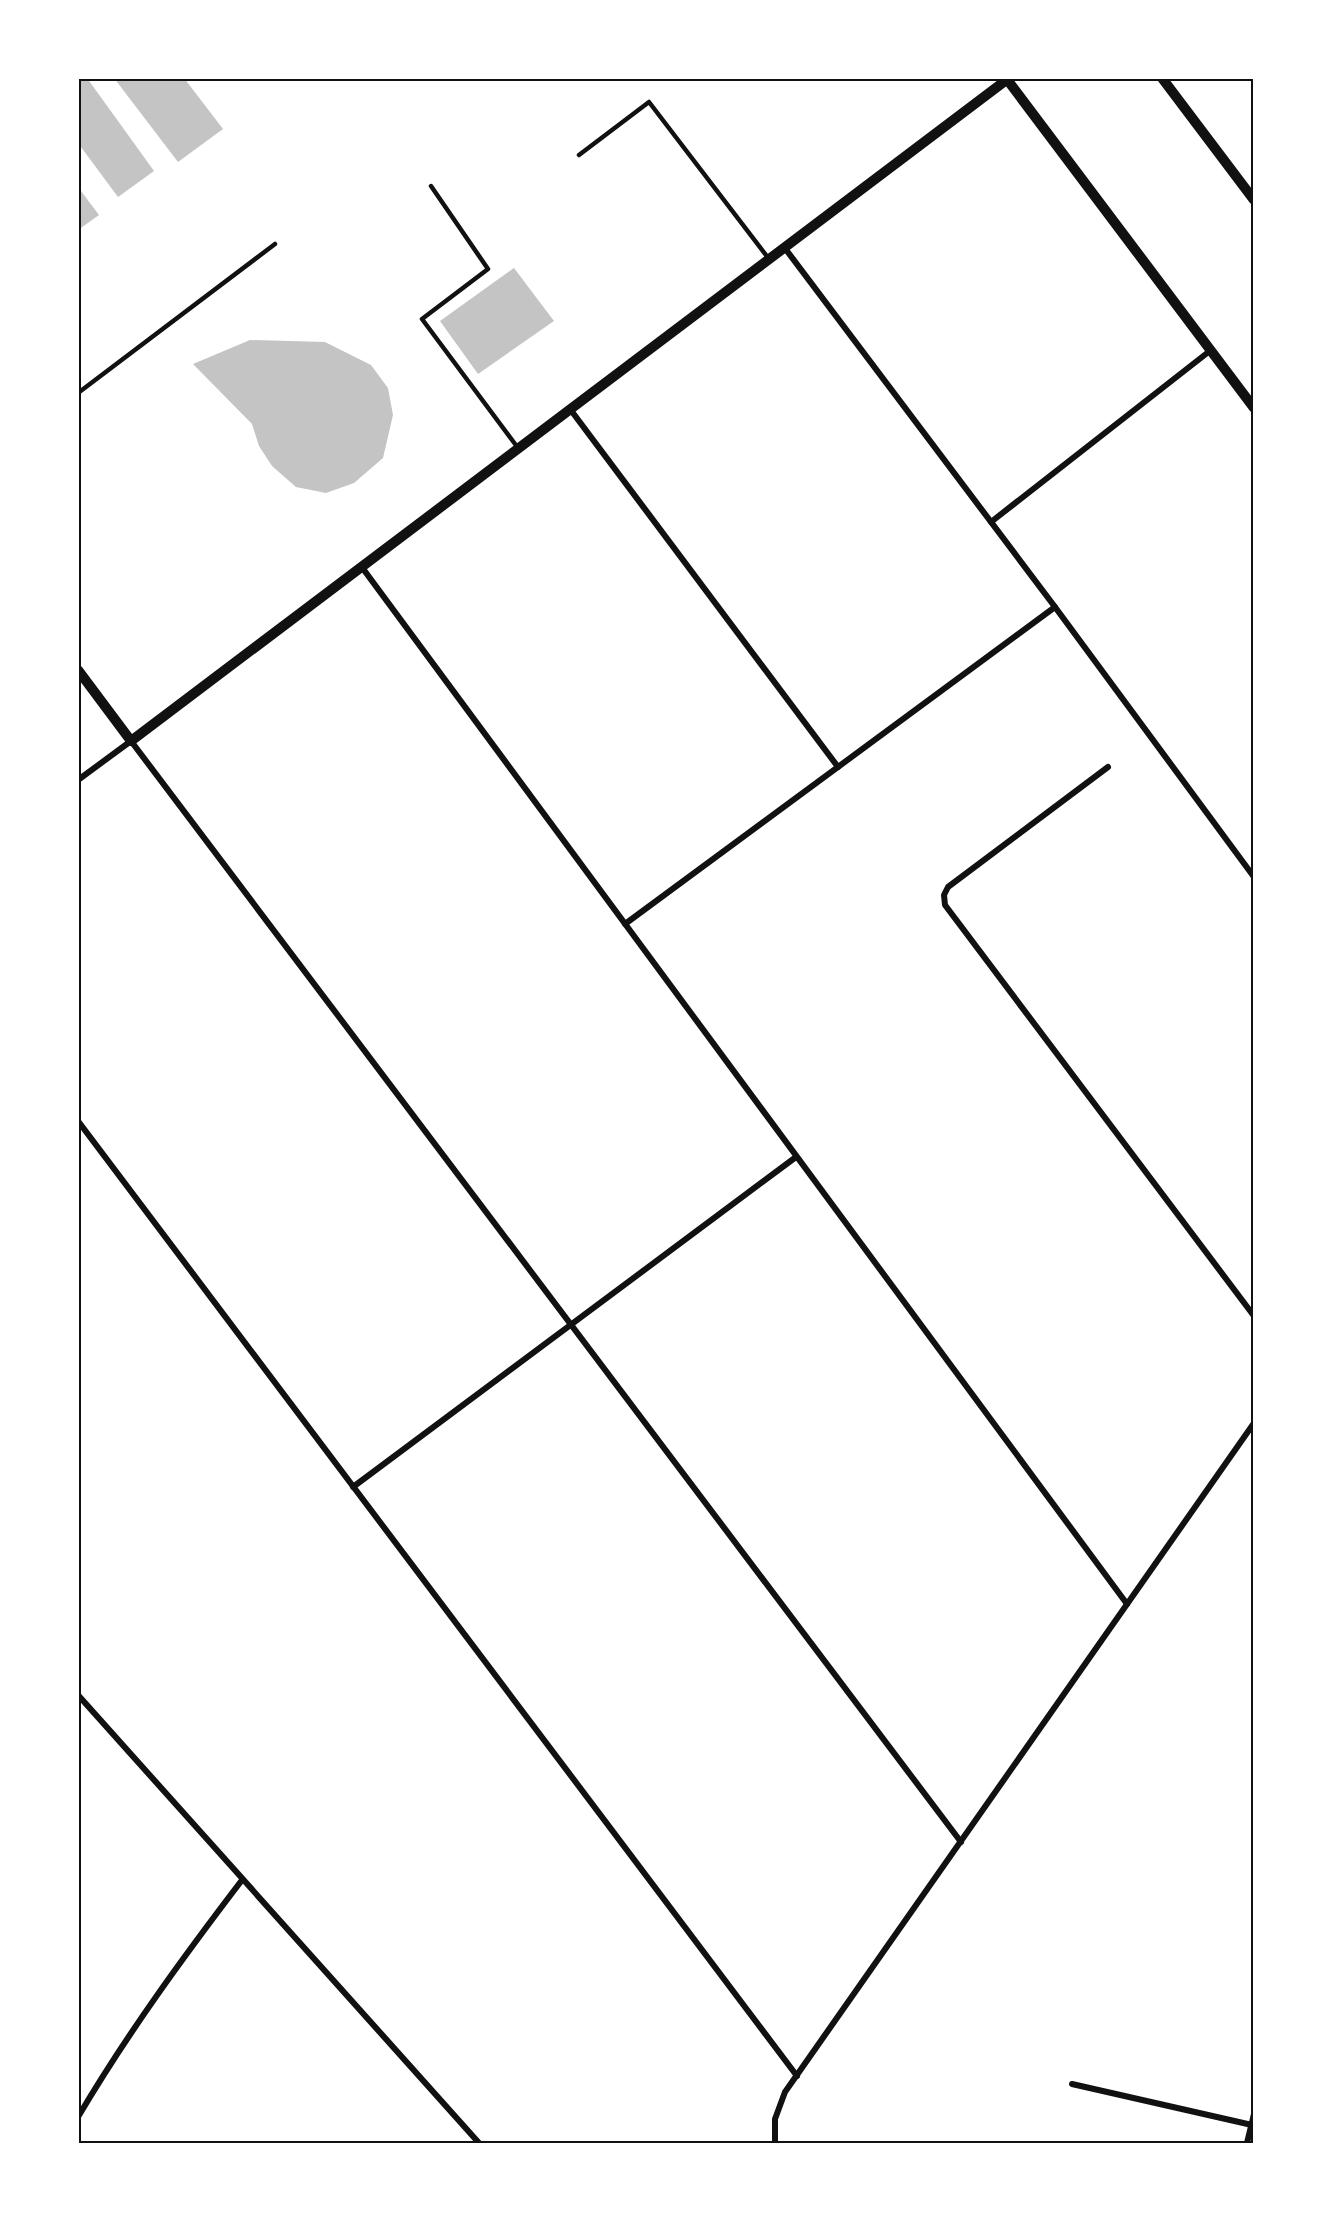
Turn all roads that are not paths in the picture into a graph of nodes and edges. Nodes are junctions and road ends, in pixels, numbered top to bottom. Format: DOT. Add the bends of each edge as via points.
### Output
graph roads {
  1 [pos="1007,78"];
  2 [pos="1162,78"];
  3 [pos="579,155"];
  4 [pos="431,186"];
  5 [pos="1254,200"];
  6 [pos="275,244"];
  7 [pos="784,247"];
  8 [pos="769,259"];
  9 [pos="1211,350"];
  10 [pos="78,393"];
  11 [pos="1254,408"];
  12 [pos="570,410"];
  13 [pos="518,448"];
  14 [pos="991,522"];
  15 [pos="362,566"];
  16 [pos="1055,607"];
  17 [pos="78,670"];
  18 [pos="131,741"];
  19 [pos="838,767"];
  20 [pos="1108,767"];
  21 [pos="78,780"];
  22 [pos="1254,877"];
  23 [pos="625,924"];
  24 [pos="78,1121"];
  25 [pos="796,1157"];
  26 [pos="1254,1316"];
  27 [pos="571,1324"];
  28 [pos="1254,1423"];
  29 [pos="353,1487"];
  30 [pos="1127,1604"];
  31 [pos="80,1700"];
  32 [pos="961,1842"];
  33 [pos="242,1880"];
  34 [pos="797,2076"];
  35 [pos="1072,2084"];
  36 [pos="1254,2114"];
  37 [pos="78,2117"];
  38 [pos="1253,2127"];
  39 [pos="478,2143"];
  40 [pos="775,2143"];
  41 [pos="1247,2143"];
  1 -- 7 [label="street"];
  1 -- 9 [label="street"];
  2 -- 5 [label="street"];
  3 -- 8 [label="lane" via="649,102"];
  4 -- 13 [label="lane" via="488,269 422,319"];
  6 -- 10 [label="lane"];
  7 -- 8 [label="street"];
  7 -- 14 [label="street"];
  8 -- 12 [label="street"];
  9 -- 11 [label="street"];
  9 -- 14 [label="street"];
  12 -- 13 [label="street"];
  12 -- 19 [label="street"];
  13 -- 15 [label="street"];
  14 -- 16 [label="street"];
  15 -- 18 [label="street"];
  15 -- 23 [label="street"];
  16 -- 19 [label="street"];
  16 -- 22 [label="street"];
  17 -- 18 [label="street"];
  18 -- 21 [label="street"];
  18 -- 27 [label="street"];
  19 -- 23 [label="street"];
  20 -- 26 [label="street" via="948,887 945,905"];
  23 -- 25 [label="street"];
  24 -- 29 [label="street"];
  25 -- 27 [label="street"];
  25 -- 30 [label="street"];
  27 -- 29 [label="street"];
  27 -- 32 [label="street"];
  28 -- 30 [label="street"];
  29 -- 34 [label="street"];
  30 -- 32 [label="street"];
  31 -- 33 [label="street"];
  32 -- 34 [label="street"];
  33 -- 37 [label="street" via="171,1975"];
  33 -- 39 [label="street"];
  34 -- 40 [label="street" via="779,2105"];
  35 -- 38 [label="street"];
  36 -- 38 [label="street"];
  38 -- 41 [label="street"];
}
